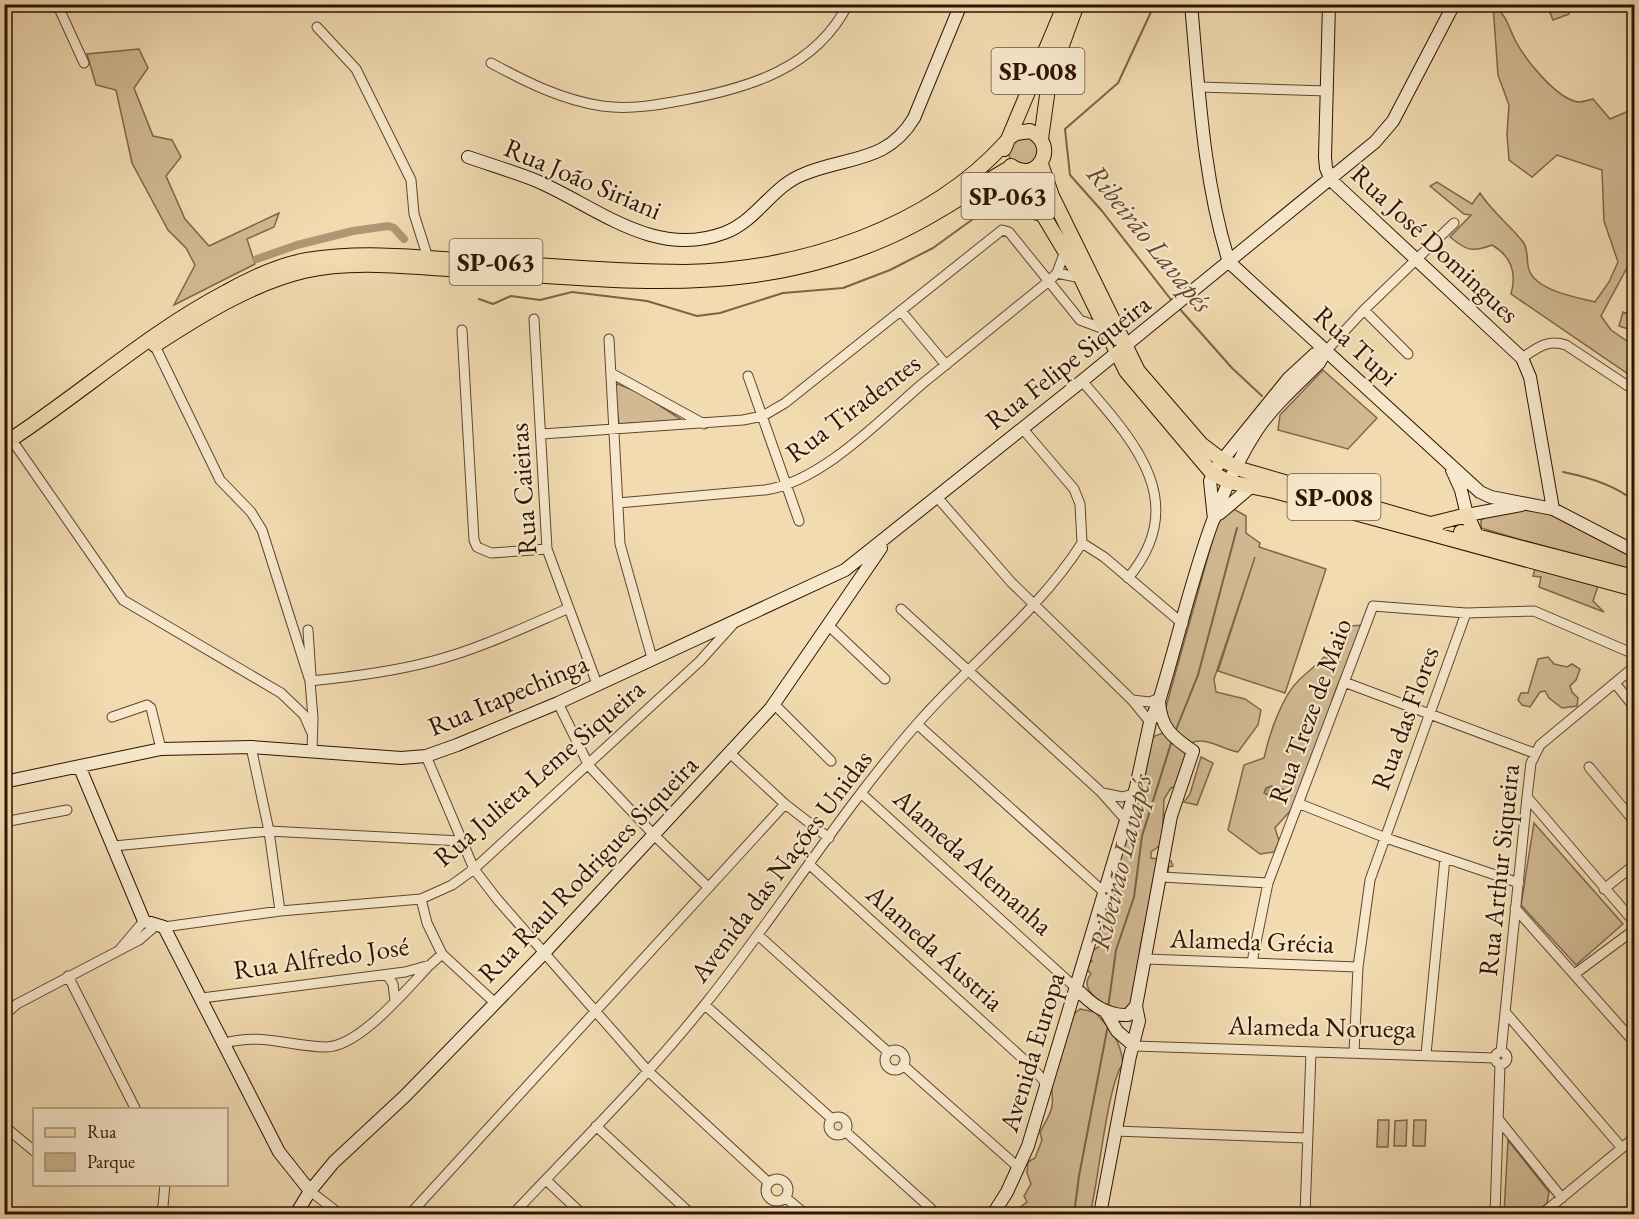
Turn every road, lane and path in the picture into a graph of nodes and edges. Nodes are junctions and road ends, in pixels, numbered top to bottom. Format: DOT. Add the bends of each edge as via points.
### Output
graph roads {
  1 [pos="57,4"];
  2 [pos="843,4"];
  3 [pos="848,4"];
  4 [pos="961,4"];
  5 [pos="1065,4"];
  6 [pos="1077,4"];
  7 [pos="1191,4"];
  8 [pos="1329,4"];
  9 [pos="1437,4"];
  10 [pos="1454,6"];
  11 [pos="843,15"];
  12 [pos="317,27"];
  13 [pos="84,63"];
  14 [pos="491,63"];
  15 [pos="1199,87"];
  16 [pos="1328,91"];
  17 [pos="1045,124"];
  18 [pos="1008,139"];
  19 [pos="1041,139"];
  20 [pos="468,157"];
  21 [pos="1041,164"];
  22 [pos="1014,168"];
  23 [pos="1331,180"];
  24 [pos="961,196"];
  25 [pos="1048,222"];
  26 [pos="1066,222"];
  27 [pos="1454,223"];
  28 [pos="1065,251"];
  29 [pos="428,258"];
  30 [pos="1416,260"];
  31 [pos="1229,262"];
  32 [pos="1057,273"];
  33 [pos="1081,278"];
  34 [pos="1049,280"];
  35 [pos="901,310"];
  36 [pos="1364,310"];
  37 [pos="534,319"];
  38 [pos="1104,329"];
  39 [pos="462,330"];
  40 [pos="609,339"];
  41 [pos="154,346"];
  42 [pos="1120,348"];
  43 [pos="1326,351"];
  44 [pos="1408,354"];
  45 [pos="1522,358"];
  46 [pos="946,365"];
  47 [pos="611,373"];
  48 [pos="748,376"];
  49 [pos="1082,381"];
  50 [pos="1635,390"];
  51 [pos="763,416"];
  52 [pos="706,425"];
  53 [pos="1022,428"];
  54 [pos="614,430"];
  55 [pos="542,434"];
  56 [pos="8,443"];
  57 [pos="1222,460"];
  58 [pos="1450,465"];
  59 [pos="1236,468"];
  60 [pos="1212,473"];
  61 [pos="1229,482"];
  62 [pos="786,486"];
  63 [pos="1252,486"];
  64 [pos="937,497"];
  65 [pos="618,503"];
  66 [pos="1534,504"];
  67 [pos="1553,509"];
  68 [pos="1467,515"];
  69 [pos="1214,520"];
  70 [pos="798,521"];
  71 [pos="1431,524"];
  72 [pos="890,535"];
  73 [pos="1478,541"];
  74 [pos="1082,543"];
  75 [pos="547,549"];
  76 [pos="1635,551"];
  77 [pos="845,570"];
  78 [pos="1128,578"];
  79 [pos="1635,578"];
  80 [pos="853,586"];
  81 [pos="1635,589"];
  82 [pos="1033,603"];
  83 [pos="567,609"];
  84 [pos="901,609"];
  85 [pos="1466,614"];
  86 [pos="738,619"];
  87 [pos="1183,624"];
  88 [pos="828,626"];
  89 [pos="308,630"];
  90 [pos="1635,654"];
  91 [pos="652,658"];
  92 [pos="1635,667"];
  93 [pos="969,671"];
  94 [pos="885,679"];
  95 [pos="310,681"];
  96 [pos="1344,682"];
  97 [pos="1615,683"];
  98 [pos="597,684"];
  99 [pos="1160,699"];
  100 [pos="1132,700"];
  101 [pos="558,703"];
  102 [pos="774,704"];
  103 [pos="1635,707"];
  104 [pos="1431,716"];
  105 [pos="112,717"];
  106 [pos="1150,722"];
  107 [pos="917,724"];
  108 [pos="313,736"];
  109 [pos="1172,738"];
  110 [pos="251,747"];
  111 [pos="1146,747"];
  112 [pos="161,749"];
  113 [pos="312,751"];
  114 [pos="1534,753"];
  115 [pos="731,754"];
  116 [pos="426,756"];
  117 [pos="831,761"];
  118 [pos="589,766"];
  119 [pos="1589,767"];
  120 [pos="80,768"];
  121 [pos="4,782"];
  122 [pos="1101,792"];
  123 [pos="861,794"];
  124 [pos="1133,794"];
  125 [pos="1527,797"];
  126 [pos="785,804"];
  127 [pos="1300,804"];
  128 [pos="67,810"];
  129 [pos="1126,820"];
  130 [pos="1635,821"];
  131 [pos="4,822"];
  132 [pos="269,831"];
  133 [pos="655,836"];
  134 [pos="830,838"];
  135 [pos="1386,838"];
  136 [pos="461,841"];
  137 [pos="114,846"];
  138 [pos="1445,858"];
  139 [pos="810,865"];
  140 [pos="1635,865"];
  141 [pos="474,869"];
  142 [pos="1162,877"];
  143 [pos="1268,883"];
  144 [pos="1519,883"];
  145 [pos="708,887"];
  146 [pos="1604,889"];
  147 [pos="1105,893"];
  148 [pos="421,899"];
  149 [pos="1515,908"];
  150 [pos="280,911"];
  151 [pos="1635,922"];
  152 [pos="154,924"];
  153 [pos="1635,930"];
  154 [pos="758,935"];
  155 [pos="545,952"];
  156 [pos="442,954"];
  157 [pos="1146,959"];
  158 [pos="1252,962"];
  159 [pos="430,965"];
  160 [pos="1358,967"];
  161 [pos="1576,973"];
  162 [pos="387,975"];
  163 [pos="1081,975"];
  164 [pos="68,976"];
  165 [pos="1076,987"];
  166 [pos="202,998"];
  167 [pos="395,1001"];
  168 [pos="494,1002"];
  169 [pos="1091,1003"];
  170 [pos="705,1005"];
  171 [pos="1136,1006"];
  172 [pos="595,1012"];
  173 [pos="1506,1013"];
  174 [pos="4,1015"];
  175 [pos="1069,1015"];
  176 [pos="1109,1015"];
  177 [pos="1635,1042"];
  178 [pos="225,1043"];
  179 [pos="1132,1045"];
  180 [pos="888,1052"];
  181 [pos="1311,1053"];
  182 [pos="1354,1053"];
  183 [pos="1426,1054"];
  184 [pos="1499,1058"];
  185 [pos="1053,1062"];
  186 [pos="903,1065"];
  187 [pos="1030,1065"];
  188 [pos="647,1070"];
  189 [pos="1045,1088"];
  190 [pos="135,1108"];
  191 [pos="832,1119"];
  192 [pos="1499,1120"];
  193 [pos="4,1126"];
  194 [pos="596,1126"];
  195 [pos="1115,1131"];
  196 [pos="846,1132"];
  197 [pos="1306,1138"];
  198 [pos="1635,1138"];
  199 [pos="1622,1148"];
  200 [pos="33,1150"];
  201 [pos="1018,1167"];
  202 [pos="546,1180"];
  203 [pos="769,1183"];
  204 [pos="165,1186"];
  205 [pos="310,1191"];
  206 [pos="785,1197"];
  207 [pos="1562,1198"];
  208 [pos="159,1215"];
  209 [pos="296,1215"];
  210 [pos="340,1215"];
  211 [pos="410,1215"];
  212 [pos="513,1215"];
  213 [pos="582,1215"];
  214 [pos="692,1215"];
  215 [pos="805,1215"];
  216 [pos="937,1215"];
  217 [pos="993,1215"];
  218 [pos="1100,1215"];
  219 [pos="1305,1215"];
  220 [pos="1495,1215"];
  221 [pos="1542,1215"];
  1 -- 13 [label="street"];
  2 -- 11 [label="street"];
  3 -- 11 [label="street"];
  4 -- 20 [label="street, Rua João Siriani" via="904,135 878,152 801,175 784,185 740,226 724,233 686,240 649,236 627,229 536,181"];
  5 -- 18 [label="main road, SP-008"];
  6 -- 17 [label="main road, SP-008" via="1049,81"];
  7 -- 15 [label="street"];
  8 -- 16 [label="street, Rua José Domingues"];
  9 -- 10 [label="street"];
  10 -- 23 [label="street, Rua Felipe Siqueira" via="1385,132"];
  11 -- 14 [label="street" via="815,48 750,86 640,108 603,106 562,96"];
  12 -- 29 [label="street" via="356,69 411,180 414,214"];
  15 -- 16 [label="street"];
  15 -- 31 [label="street" via="1210,180"];
  16 -- 23 [label="street, Rua José Domingues" via="1325,157"];
  17 -- 19 [label="main road, SP-008"];
  17 -- 26 [label="main road"];
  18 -- 19 [label="main road, SP-008" via="1030,131"];
  18 -- 22 [label="main road, SP-008" via="1005,155"];
  18 -- 29 [label="main road, SP-063" via="985,166 909,217 845,242 766,263 727,269 658,271"];
  19 -- 21 [label="main road, SP-008" via="1045,152"];
  21 -- 22 [label="main road" via="1029,171"];
  21 -- 26 [label="main road, SP-008"];
  22 -- 24 [label="main road, SP-063"];
  22 -- 25 [label="main road, SP-008"];
  23 -- 30 [label="street, Rua José Domingues"];
  23 -- 31 [label="street, Rua Felipe Siqueira"];
  24 -- 25 [label="main road, SP-063" via="997,193 1026,205"];
  24 -- 41 [label="main road, SP-063" via="905,230 858,248 787,269 731,278 658,282 359,266 307,270 226,303"];
  25 -- 28 [label="main road, SP-008"];
  26 -- 42 [label="main road, SP-008"];
  27 -- 30 [label="street"];
  28 -- 32 [label="street"];
  28 -- 33 [label="main road, SP-008"];
  29 -- 56 [label="main road, SP-063" via="330,258 269,271 170,324"];
  30 -- 36 [label="street"];
  30 -- 45 [label="street, Rua José Domingues"];
  31 -- 42 [label="street, Rua Felipe Siqueira"];
  31 -- 43 [label="street, Rua Tupi"];
  32 -- 33 [label="street"];
  32 -- 34 [label="street, Rua Tiradentes"];
  33 -- 38 [label="main road, SP-008"];
  34 -- 35 [label="street" via="1004,230"];
  34 -- 38 [label="street" via="1080,320"];
  34 -- 46 [label="street, Rua Tiradentes"];
  35 -- 46 [label="street"];
  35 -- 51 [label="street" via="785,403"];
  36 -- 43 [label="street"];
  36 -- 44 [label="street"];
  37 -- 55 [label="street, Rua Caieiras"];
  38 -- 42 [label="main road, SP-008"];
  39 -- 75 [label="street" via="474,540 477,547 491,553"];
  40 -- 47 [label="street"];
  41 -- 56 [label="main road, SP-063"];
  41 -- 95 [label="street" via="220,480 251,512 262,530"];
  42 -- 49 [label="street, Rua Felipe Siqueira"];
  42 -- 57 [label="main road, SP-008" via="1197,440"];
  42 -- 60 [label="main road, SP-008" via="1151,402"];
  43 -- 57 [label="street" via="1315,354 1288,380"];
  43 -- 58 [label="street, Rua Tupi"];
  43 -- 59 [label="street, Avenida Europa" via="1258,428"];
  45 -- 50 [label="street" via="1541,345 1557,342"];
  45 -- 67 [label="street, Rua José Domingues" via="1530,378"];
  46 -- 62 [label="street, Rua Tiradentes" via="842,451"];
  47 -- 52 [label="street"];
  47 -- 54 [label="street"];
  48 -- 51 [label="street"];
  49 -- 53 [label="street, Rua Felipe Siqueira"];
  49 -- 78 [label="street" via="1140,451 1150,478 1156,511 1152,535 1142,562"];
  51 -- 52 [label="street"];
  51 -- 62 [label="street"];
  52 -- 54 [label="street"];
  53 -- 64 [label="street, Rua Felipe Siqueira"];
  53 -- 74 [label="street" via="1074,489 1080,504"];
  54 -- 55 [label="street"];
  54 -- 65 [label="street"];
  55 -- 75 [label="street, Rua Caieiras"];
  56 -- 108 [label="street" via="123,600 281,693 304,715"];
  57 -- 59 [label="main road, SP-008"];
  57 -- 60 [label="street"];
  58 -- 66 [label="street, Rua Tupi" via="1485,495"];
  58 -- 68 [label="street, Rua Tupi"];
  59 -- 61 [label="street, Avenida Europa"];
  59 -- 71 [label="main road, SP-008"];
  60 -- 61 [label="main road, SP-008"];
  60 -- 69 [label="street, Avenida Europa"];
  61 -- 63 [label="main road, SP-008"];
  61 -- 69 [label="street, Avenida Europa"];
  62 -- 65 [label="street, Rua Tiradentes"];
  62 -- 70 [label="street"];
  63 -- 69 [label="street"];
  63 -- 73 [label="main road, SP-008"];
  64 -- 72 [label="street, Rua Felipe Siqueira"];
  64 -- 82 [label="street"];
  65 -- 91 [label="street" via="620,544"];
  66 -- 67 [label="street, Rua Tupi"];
  66 -- 68 [label="street"];
  67 -- 76 [label="street, Rua Tupi"];
  68 -- 71 [label="main road"];
  68 -- 73 [label="main road"];
  69 -- 87 [label="street, Avenida Europa"];
  71 -- 73 [label="main road, SP-008"];
  72 -- 77 [label="street, Rua Itapechinga"];
  72 -- 80 [label="street, Rua Raul Rodrigues Siqueira"];
  73 -- 79 [label="main road, SP-008"];
  73 -- 81 [label="main road, SP-008"];
  74 -- 78 [label="street"];
  74 -- 82 [label="street, Avenida das Nações Unidas"];
  75 -- 83 [label="street, Rua Caieiras"];
  77 -- 80 [label="street"];
  77 -- 86 [label="street, Rua Itapechinga"];
  78 -- 87 [label="street"];
  80 -- 88 [label="street, Rua Raul Rodrigues Siqueira"];
  82 -- 93 [label="street, Avenida das Nações Unidas"];
  82 -- 100 [label="street"];
  83 -- 95 [label="street" via="492,642 434,661 373,675"];
  83 -- 98 [label="street, Rua Caieiras"];
  84 -- 93 [label="street"];
  85 -- 90 [label="street, Rua Treze de Maio" via="1533,611"];
  85 -- 96 [label="street, Rua Treze de Maio" via="1373,606"];
  85 -- 104 [label="street, Rua das Flores"];
  86 -- 91 [label="street, Rua Itapechinga"];
  86 -- 118 [label="street, Rua Julieta Leme Siqueira" via="700,661"];
  87 -- 99 [label="street, Avenida Europa"];
  88 -- 94 [label="street"];
  88 -- 102 [label="street, Rua Raul Rodrigues Siqueira"];
  89 -- 95 [label="street"];
  91 -- 98 [label="street, Rua Itapechinga"];
  92 -- 97 [label="street, Rua Arthur Siqueira"];
  93 -- 107 [label="street, Avenida das Nações Unidas"];
  93 -- 122 [label="street"];
  95 -- 108 [label="street"];
  96 -- 104 [label="street"];
  96 -- 127 [label="street, Rua Treze de Maio"];
  97 -- 103 [label="street"];
  97 -- 114 [label="street, Rua Arthur Siqueira"];
  98 -- 101 [label="street, Rua Itapechinga"];
  99 -- 100 [label="street"];
  99 -- 106 [label="street, Avenida Europa"];
  99 -- 109 [label="street" via="1162,720"];
  100 -- 106 [label="street"];
  101 -- 116 [label="street, Rua Itapechinga"];
  101 -- 118 [label="street"];
  102 -- 115 [label="street, Rua Raul Rodrigues Siqueira"];
  102 -- 117 [label="street"];
  104 -- 114 [label="street"];
  104 -- 135 [label="street, Rua das Flores"];
  105 -- 112 [label="street" via="149,706"];
  106 -- 111 [label="street, Avenida Europa"];
  107 -- 123 [label="street, Avenida das Nações Unidas"];
  107 -- 147 [label="street"];
  108 -- 113 [label="street"];
  109 -- 111 [label="street" via="1155,739"];
  109 -- 142 [label="street" via="1193,751 1171,816"];
  110 -- 112 [label="street, Rua Itapechinga"];
  110 -- 113 [label="street, Rua Itapechinga"];
  110 -- 132 [label="street"];
  111 -- 124 [label="street, Avenida Europa"];
  112 -- 120 [label="street, Rua Itapechinga"];
  113 -- 116 [label="street, Rua Itapechinga" via="373,757"];
  114 -- 125 [label="street, Rua Arthur Siqueira"];
  115 -- 126 [label="street"];
  115 -- 133 [label="street, Rua Raul Rodrigues Siqueira"];
  116 -- 136 [label="street"];
  118 -- 133 [label="street"];
  118 -- 141 [label="street, Rua Julieta Leme Siqueira"];
  119 -- 130 [label="street"];
  120 -- 121 [label="street, Rua Itapechinga"];
  120 -- 137 [label="street"];
  122 -- 124 [label="street" via="1120,797"];
  122 -- 129 [label="street"];
  123 -- 134 [label="street, Avenida das Nações Unidas"];
  123 -- 165 [label="street, Alameda Alemanha"];
  124 -- 129 [label="street, Avenida Europa"];
  125 -- 144 [label="street, Rua Arthur Siqueira"];
  125 -- 146 [label="street"];
  126 -- 134 [label="street"];
  126 -- 145 [label="street"];
  127 -- 135 [label="street"];
  127 -- 143 [label="street, Rua Treze de Maio"];
  128 -- 131 [label="street"];
  129 -- 147 [label="street, Avenida Europa"];
  132 -- 136 [label="street"];
  132 -- 137 [label="street"];
  132 -- 150 [label="street"];
  133 -- 145 [label="street"];
  133 -- 155 [label="street, Rua Raul Rodrigues Siqueira"];
  134 -- 139 [label="street, Avenida das Nações Unidas"];
  135 -- 138 [label="street"];
  135 -- 160 [label="street, Rua das Flores" via="1369,886"];
  136 -- 141 [label="street"];
  137 -- 152 [label="street"];
  138 -- 144 [label="street"];
  138 -- 183 [label="street"];
  139 -- 154 [label="street, Avenida das Nações Unidas"];
  139 -- 187 [label="street, Alameda Áustria"];
  140 -- 146 [label="street"];
  141 -- 148 [label="street, Rua Julieta Leme Siqueira" via="452,885"];
  141 -- 155 [label="street"];
  142 -- 143 [label="street"];
  142 -- 157 [label="street"];
  143 -- 158 [label="street, Rua Treze de Maio"];
  144 -- 149 [label="street, Rua Arthur Siqueira"];
  145 -- 172 [label="street"];
  146 -- 151 [label="street"];
  147 -- 163 [label="street, Avenida Europa"];
  148 -- 150 [label="street, Rua Julieta Leme Siqueira"];
  148 -- 156 [label="street"];
  149 -- 161 [label="street"];
  149 -- 173 [label="street, Rua Arthur Siqueira"];
  150 -- 152 [label="street, Rua Julieta Leme Siqueira"];
  152 -- 164 [label="street" via="119,950"];
  152 -- 166 [label="street"];
  153 -- 161 [label="street"];
  154 -- 170 [label="street, Avenida das Nações Unidas"];
  154 -- 180 [label="street"];
  155 -- 168 [label="street, Rua Raul Rodrigues Siqueira"];
  155 -- 172 [label="street"];
  156 -- 159 [label="street, Rua Alfredo José"];
  156 -- 168 [label="street"];
  157 -- 158 [label="street, Alameda Grécia"];
  157 -- 171 [label="street"];
  158 -- 160 [label="street, Alameda Grécia"];
  159 -- 162 [label="street, Rua Alfredo José"];
  159 -- 167 [label="street"];
  160 -- 182 [label="street, Rua das Flores"];
  161 -- 177 [label="street"];
  162 -- 166 [label="street, Rua Alfredo José"];
  162 -- 167 [label="street" via="393,984"];
  163 -- 165 [label="street, Avenida Europa"];
  163 -- 169 [label="street"];
  164 -- 174 [label="street"];
  164 -- 190 [label="street"];
  165 -- 169 [label="street, Alameda Alemanha"];
  165 -- 175 [label="street, Avenida Europa"];
  166 -- 178 [label="street"];
  167 -- 178 [label="street" via="349,1042 339,1046 252,1037"];
  168 -- 205 [label="street, Rua Raul Rodrigues Siqueira" via="405,1096 334,1162"];
  169 -- 175 [label="street" via="1080,1005"];
  169 -- 176 [label="street, Alameda Alemanha"];
  170 -- 188 [label="street, Avenida das Nações Unidas"];
  170 -- 191 [label="street"];
  171 -- 176 [label="street" via="1128,1015"];
  171 -- 179 [label="street" via="1139,1021"];
  172 -- 188 [label="street"];
  172 -- 211 [label="street"];
  173 -- 184 [label="street, Rua Arthur Siqueira"];
  173 -- 199 [label="street"];
  175 -- 185 [label="street, Avenida Europa"];
  176 -- 179 [label="street, Alameda Alemanha" via="1117,1031"];
  178 -- 205 [label="street" via="279,1152"];
  179 -- 181 [label="street, Alameda Noruega"];
  179 -- 195 [label="street"];
  180 -- 186 [label="street" via="903,1053"];
  180 -- 186 [label="street" via="888,1067 895,1070"];
  181 -- 182 [label="street, Alameda Noruega"];
  181 -- 197 [label="street"];
  182 -- 183 [label="street, Alameda Noruega"];
  183 -- 184 [label="street, Alameda Noruega"];
  184 -- 192 [label="street, Rua Arthur Siqueira"];
  185 -- 187 [label="street"];
  185 -- 189 [label="street, Avenida Europa"];
  186 -- 201 [label="street"];
  187 -- 189 [label="street, Alameda Áustria"];
  188 -- 194 [label="street, Avenida das Nações Unidas"];
  188 -- 203 [label="street"];
  189 -- 201 [label="street, Avenida Europa"];
  191 -- 196 [label="street" via="844,1118"];
  191 -- 196 [label="street" via="832,1133"];
  192 -- 207 [label="street"];
  192 -- 220 [label="street, Rua Arthur Siqueira"];
  193 -- 200 [label="street"];
  194 -- 202 [label="street, Avenida das Nações Unidas"];
  194 -- 214 [label="street"];
  195 -- 197 [label="street"];
  195 -- 218 [label="street"];
  196 -- 216 [label="street"];
  197 -- 219 [label="street"];
  198 -- 199 [label="street"];
  199 -- 207 [label="street"];
  201 -- 217 [label="street, Avenida Europa"];
  202 -- 212 [label="street, Avenida das Nações Unidas"];
  202 -- 213 [label="street"];
  203 -- 206 [label="street" via="782,1181 787,1186"];
  203 -- 206 [label="street" via="766,1192 770,1198"];
  204 -- 208 [label="street" via="164,1206"];
  205 -- 209 [label="street, Rua Raul Rodrigues Siqueira"];
  205 -- 210 [label="street"];
  206 -- 215 [label="street"];
  207 -- 221 [label="street"];
}
